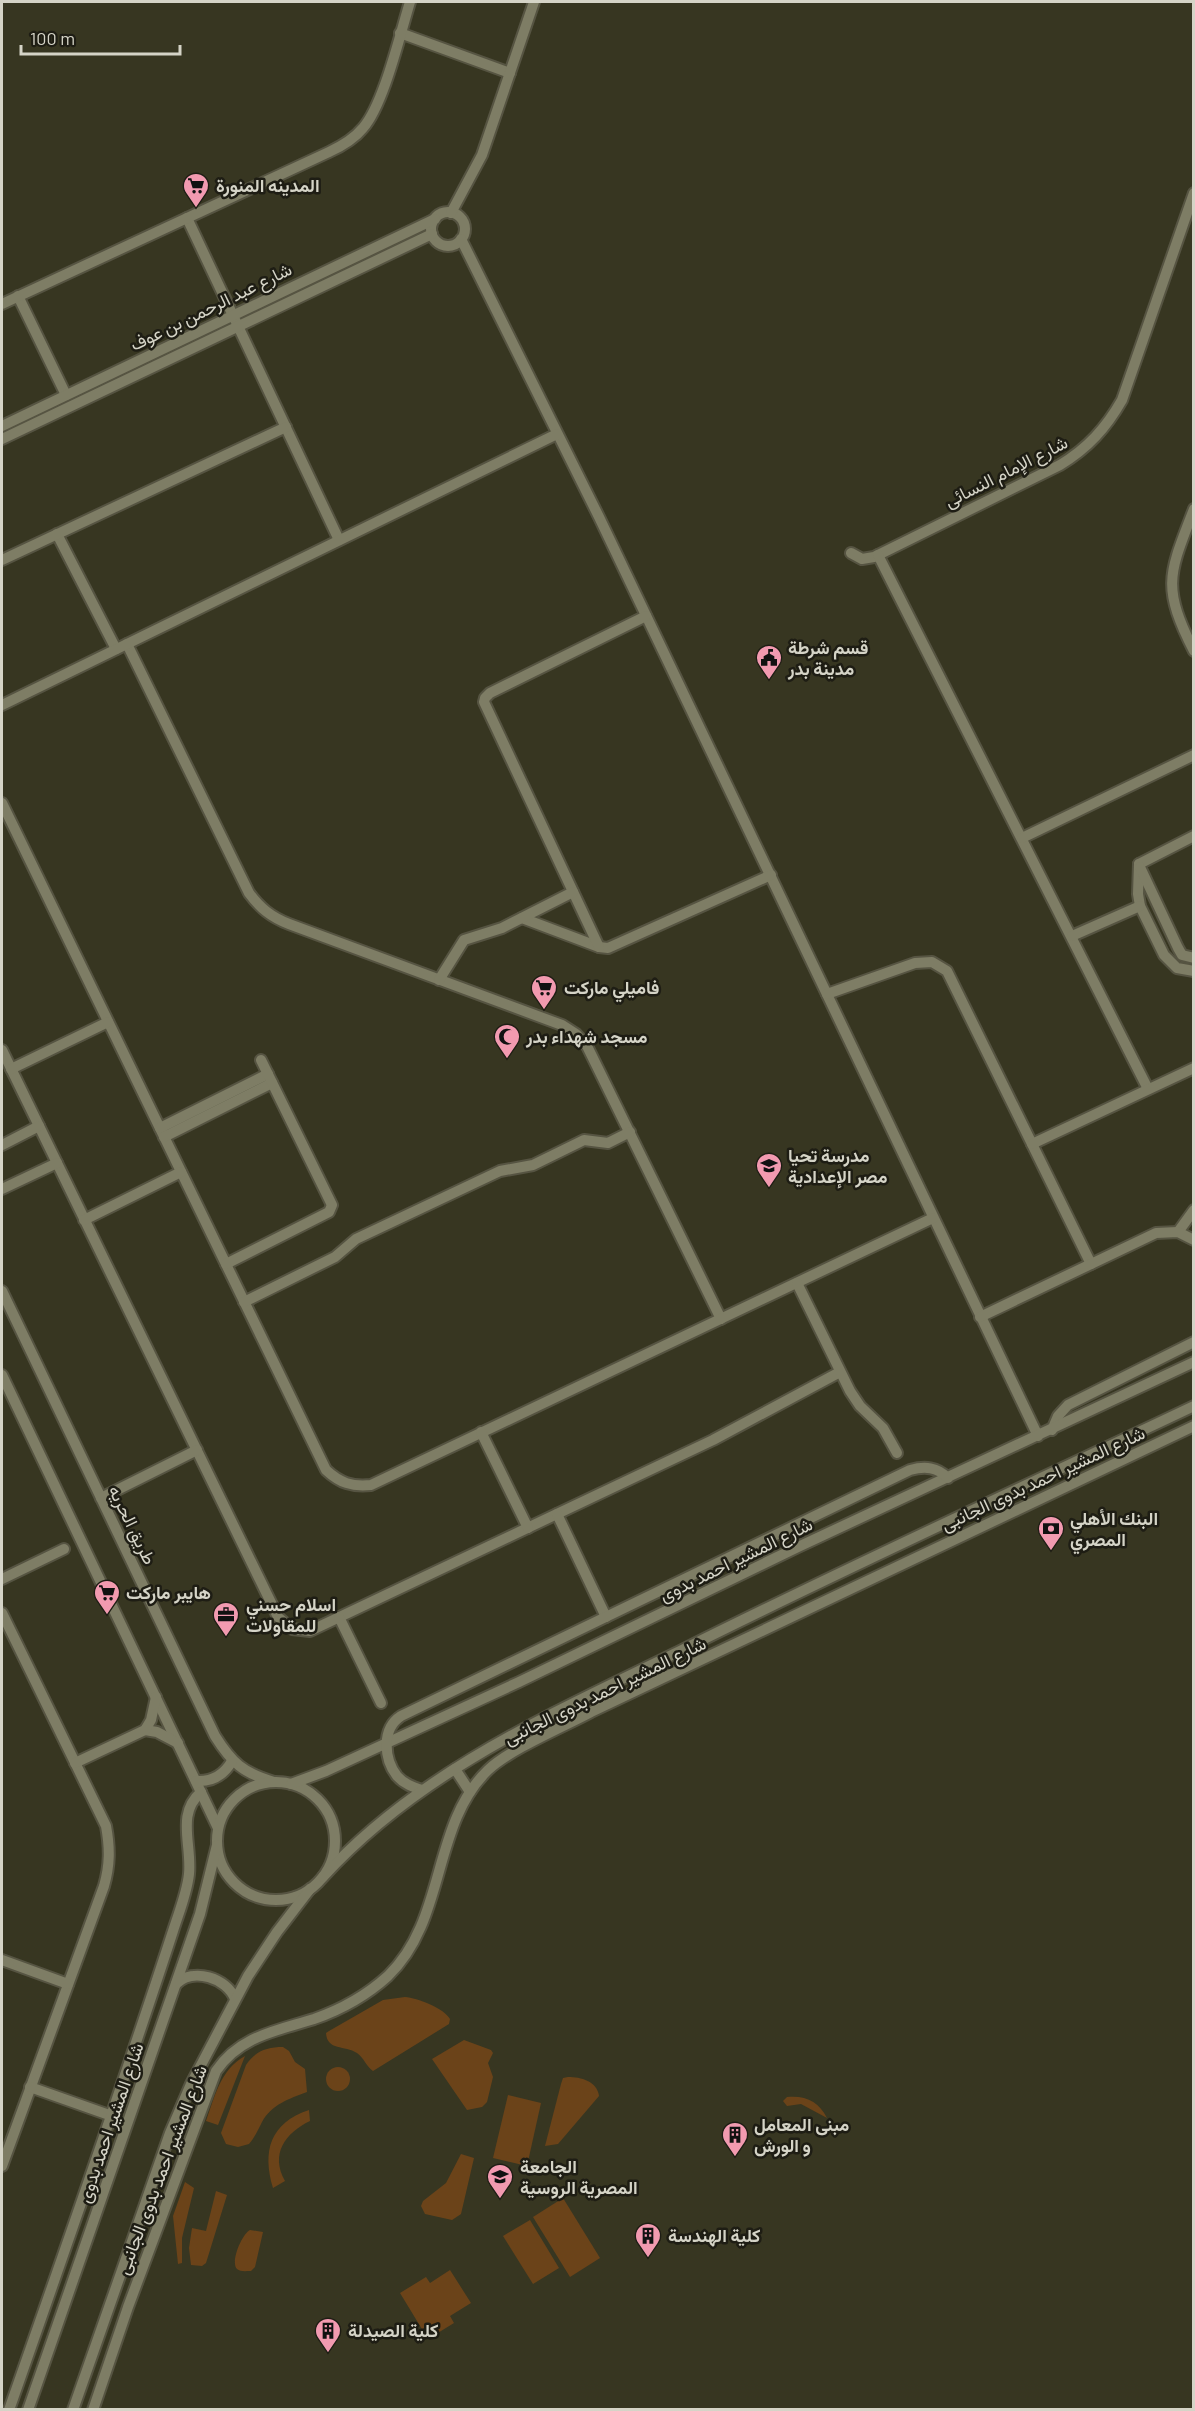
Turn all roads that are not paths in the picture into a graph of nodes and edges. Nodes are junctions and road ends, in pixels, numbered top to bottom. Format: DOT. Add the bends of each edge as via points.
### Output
graph roads {
  1 [pos="410,2"];
  2 [pos="534,2"];
  3 [pos="400,33"];
  4 [pos="510,73"];
  5 [pos="1194,193"];
  6 [pos="451,213"];
  7 [pos="187,218"];
  8 [pos="435,219"];
  9 [pos="432,234"];
  10 [pos="462,239"];
  11 [pos="18,296"];
  12 [pos="2,304"];
  13 [pos="232,315"];
  14 [pos="238,326"];
  15 [pos="66,395"];
  16 [pos="2,426"];
  17 [pos="286,427"];
  18 [pos="557,434"];
  19 [pos="2,439"];
  20 [pos="1194,509"];
  21 [pos="57,534"];
  22 [pos="339,540"];
  23 [pos="851,553"];
  24 [pos="878,555"];
  25 [pos="2,560"];
  26 [pos="646,616"];
  27 [pos="127,644"];
  28 [pos="116,649"];
  29 [pos="1194,651"];
  30 [pos="2,705"];
  31 [pos="1194,755"];
  32 [pos="2,803"];
  33 [pos="1194,836"];
  34 [pos="1022,838"];
  35 [pos="1139,864"];
  36 [pos="771,875"];
  37 [pos="573,892"];
  38 [pos="1140,906"];
  39 [pos="522,918"];
  40 [pos="1072,936"];
  41 [pos="599,948"];
  42 [pos="1178,948"];
  43 [pos="1164,955"];
  44 [pos="1194,958"];
  45 [pos="1194,971"];
  46 [pos="439,980"];
  47 [pos="827,994"];
  48 [pos="108,1022"];
  49 [pos="2,1050"];
  50 [pos="261,1060"];
  51 [pos="1194,1068"];
  52 [pos="11,1069"];
  53 [pos="270,1079"];
  54 [pos="1148,1089"];
  55 [pos="39,1126"];
  56 [pos="162,1132"];
  57 [pos="630,1132"];
  58 [pos="1032,1144"];
  59 [pos="2,1145"];
  60 [pos="57,1163"];
  61 [pos="181,1172"];
  62 [pos="2,1189"];
  63 [pos="1194,1210"];
  64 [pos="933,1218"];
  65 [pos="84,1220"];
  66 [pos="1178,1232"];
  67 [pos="1194,1240"];
  68 [pos="226,1264"];
  69 [pos="1090,1264"];
  70 [pos="797,1283"];
  71 [pos="2,1291"];
  72 [pos="244,1302"];
  73 [pos="980,1317"];
  74 [pos="721,1319"];
  75 [pos="1194,1342"];
  76 [pos="1194,1362"];
  77 [pos="1148,1364"];
  78 [pos="840,1372"];
  79 [pos="2,1375"];
  80 [pos="1156,1380"];
  81 [pos="1194,1406"];
  82 [pos="1194,1426"];
  83 [pos="1052,1430"];
  84 [pos="481,1432"];
  85 [pos="1038,1436"];
  86 [pos="197,1450"];
  87 [pos="897,1453"];
  88 [pos="948,1478"];
  89 [pos="101,1498"];
  90 [pos="557,1514"];
  91 [pos="528,1528"];
  92 [pos="64,1549"];
  93 [pos="2,1580"];
  94 [pos="2,1613"];
  95 [pos="339,1617"];
  96 [pos="606,1617"];
  97 [pos="584,1628"];
  98 [pos="593,1647"];
  99 [pos="156,1697"];
  100 [pos="381,1703"];
  101 [pos="145,1730"];
  102 [pos="386,1743"];
  103 [pos="179,1744"];
  104 [pos="487,1749"];
  105 [pos="232,1761"];
  106 [pos="75,1763"];
  107 [pos="496,1763"];
  108 [pos="454,1769"];
  109 [pos="196,1781"];
  110 [pos="274,1782"];
  111 [pos="291,1784"];
  112 [pos="422,1790"];
  113 [pos="201,1792"];
  114 [pos="470,1792"];
  115 [pos="218,1828"];
  116 [pos="217,1845"];
  117 [pos="323,1877"];
  118 [pos="310,1890"];
  119 [pos="180,1909"];
  120 [pos="200,1914"];
  121 [pos="2,1960"];
  122 [pos="68,1984"];
  123 [pos="176,1984"];
  124 [pos="235,1999"];
  125 [pos="126,2077"];
  126 [pos="143,2081"];
  127 [pos="191,2084"];
  128 [pos="30,2087"];
  129 [pos="206,2091"];
  130 [pos="112,2115"];
  131 [pos="96,2162"];
  132 [pos="2,2166"];
  133 [pos="113,2166"];
  134 [pos="111,2302"];
  135 [pos="128,2307"];
  136 [pos="9,2409"];
  137 [pos="28,2409"];
  138 [pos="73,2409"];
  139 [pos="93,2409"];
  1 -- 3 [label="street"];
  2 -- 4 [label="street"];
  3 -- 4 [label="street"];
  3 -- 7 [label="street" via="378,101 354,137"];
  4 -- 6 [label="street" via="482,155"];
  5 -- 24 [label="street, شارع الإمام النسائى" via="1122,400 1096,438 1060,465"];
  6 -- 8 [label="street"];
  6 -- 10 [label="street" via="463,221"];
  7 -- 11 [label="street"];
  7 -- 13 [label="street"];
  8 -- 9 [label="street"];
  8 -- 13 [label="street, شارع عبد الرحمن بن عوف"];
  9 -- 10 [label="street" via="447,246"];
  9 -- 14 [label="street, شارع عبد الرحمن بن عوف"];
  10 -- 18 [label="street"];
  11 -- 12 [label="street"];
  11 -- 15 [label="street"];
  13 -- 14 [label="street"];
  13 -- 15 [label="street, شارع عبد الرحمن بن عوف"];
  14 -- 17 [label="street"];
  14 -- 19 [label="street, شارع عبد الرحمن بن عوف"];
  15 -- 16 [label="street, شارع عبد الرحمن بن عوف"];
  17 -- 21 [label="street"];
  17 -- 22 [label="street"];
  18 -- 22 [label="street"];
  18 -- 26 [label="street"];
  20 -- 29 [label="street" via="1177,553 1171,587 1173,605"];
  21 -- 25 [label="street"];
  21 -- 28 [label="street"];
  22 -- 27 [label="street"];
  23 -- 24 [label="street" via="862,559"];
  24 -- 34 [label="street"];
  26 -- 36 [label="street"];
  26 -- 37 [label="street" via="485,698 485,707"];
  27 -- 28 [label="street"];
  27 -- 46 [label="street" via="259,907 289,924"];
  28 -- 30 [label="street"];
  31 -- 34 [label="street"];
  32 -- 48 [label="street"];
  33 -- 35 [label="street"];
  34 -- 40 [label="street"];
  35 -- 38 [label="street"];
  35 -- 42 [label="street"];
  36 -- 41 [label="street" via="612,947"];
  36 -- 47 [label="street"];
  37 -- 39 [label="street"];
  37 -- 41 [label="street"];
  38 -- 40 [label="street"];
  38 -- 43 [label="street"];
  39 -- 41 [label="street"];
  39 -- 46 [label="street" via="464,940"];
  40 -- 54 [label="street"];
  42 -- 43 [label="street"];
  42 -- 44 [label="street" via="1182,955"];
  43 -- 45 [label="street" via="1177,968"];
  46 -- 57 [label="street" via="562,1025 576,1034 596,1061"];
  47 -- 58 [label="street" via="915,963 940,965 951,978"];
  47 -- 64 [label="street"];
  48 -- 52 [label="street"];
  48 -- 56 [label="street"];
  49 -- 52 [label="street"];
  50 -- 53 [label="street"];
  51 -- 54 [label="street"];
  52 -- 55 [label="street"];
  53 -- 56 [label="street"];
  53 -- 68 [label="street" via="332,1209"];
  54 -- 58 [label="street"];
  55 -- 59 [label="street"];
  55 -- 60 [label="street"];
  56 -- 61 [label="street"];
  57 -- 72 [label="street" via="608,1143 584,1140 536,1164 500,1171 356,1239 335,1257"];
  57 -- 74 [label="street"];
  58 -- 69 [label="street"];
  60 -- 62 [label="street"];
  60 -- 65 [label="street"];
  61 -- 65 [label="street"];
  61 -- 68 [label="street"];
  63 -- 66 [label="street"];
  64 -- 70 [label="street"];
  64 -- 73 [label="street"];
  65 -- 86 [label="street"];
  66 -- 67 [label="street"];
  66 -- 69 [label="street" via="1156,1233"];
  68 -- 72 [label="street"];
  69 -- 73 [label="street"];
  70 -- 74 [label="street"];
  70 -- 78 [label="street"];
  71 -- 89 [label="street, طريق الحريه"];
  72 -- 84 [label="street" via="326,1470 335,1478 346,1484 371,1485"];
  73 -- 85 [label="street"];
  74 -- 84 [label="street"];
  75 -- 77 [label="street"];
  76 -- 80 [label="street, شارع المشير احمد بدوى"];
  77 -- 80 [label="street"];
  77 -- 83 [label="street" via="1068,1405"];
  78 -- 87 [label="street" via="855,1399 879,1423"];
  78 -- 90 [label="street" via="713,1440"];
  79 -- 99 [label="street"];
  80 -- 83 [label="street, شارع المشير احمد بدوى"];
  81 -- 104 [label="street" via="820,1581"];
  82 -- 107 [label="street, شارع المشير احمد بدوى الجانبى" via="591,1712"];
  83 -- 85 [label="street, شارع المشير احمد بدوى"];
  84 -- 91 [label="street"];
  85 -- 88 [label="street, شارع المشير احمد بدوى"];
  86 -- 89 [label="street"];
  86 -- 95 [label="street" via="284,1624 300,1632 310,1631"];
  88 -- 96 [label="street" via="933,1468 910,1470"];
  88 -- 98 [label="street, شارع المشير احمد بدوى"];
  89 -- 105 [label="street, طريق الحريه" via="215,1736"];
  90 -- 91 [label="street"];
  90 -- 96 [label="street"];
  91 -- 95 [label="street"];
  92 -- 93 [label="street"];
  94 -- 106 [label="street"];
  95 -- 100 [label="street"];
  96 -- 97 [label="street"];
  97 -- 98 [label="street"];
  97 -- 102 [label="street" via="401,1716 389,1727"];
  98 -- 102 [label="street, شارع المشير احمد بدوى"];
  99 -- 101 [label="street"];
  99 -- 103 [label="street"];
  101 -- 103 [label="street"];
  101 -- 106 [label="street"];
  102 -- 111 [label="street, شارع المشير احمد بدوى"];
  102 -- 112 [label="street" via="397,1776"];
  103 -- 109 [label="street"];
  104 -- 107 [label="street"];
  104 -- 108 [label="street"];
  105 -- 109 [label="street" via="215,1778"];
  105 -- 110 [label="street, طريق الحريه" via="241,1769"];
  106 -- 122 [label="street" via="106,1826 110,1846 104,1887"];
  107 -- 114 [label="street, شارع المشير احمد بدوى الجانبى"];
  108 -- 112 [label="street"];
  108 -- 114 [label="street"];
  109 -- 113 [label="street"];
  110 -- 111 [label="street"];
  110 -- 115 [label="street" via="241,1793 226,1809"];
  111 -- 117 [label="street" via="316,1798 332,1822 334,1851"];
  112 -- 117 [label="street" via="370,1830"];
  113 -- 115 [label="street"];
  113 -- 119 [label="street" via="191,1801 187,1817 189,1875"];
  114 -- 129 [label="street, شارع المشير احمد بدوى الجانبى" via="456,1820 417,1937 394,1970 338,2009 244,2043 221,2062"];
  115 -- 116 [label="street"];
  116 -- 118 [label="street" via="225,1872 251,1894 284,1900"];
  116 -- 120 [label="street, شارع المشير احمد بدوى"];
  117 -- 118 [label="street"];
  118 -- 124 [label="street" via="277,1932"];
  119 -- 120 [label="street"];
  119 -- 125 [label="street"];
  120 -- 123 [label="street, شارع المشير احمد بدوى"];
  121 -- 122 [label="street"];
  122 -- 128 [label="street"];
  123 -- 124 [label="street" via="184,1977 200,1975 225,1985"];
  123 -- 126 [label="street, شارع المشير احمد بدوى"];
  124 -- 127 [label="street"];
  125 -- 126 [label="street"];
  125 -- 130 [label="street"];
  126 -- 133 [label="street, شارع المشير احمد بدوى"];
  127 -- 129 [label="street"];
  127 -- 134 [label="street"];
  128 -- 130 [label="street"];
  128 -- 132 [label="street"];
  129 -- 135 [label="street, شارع المشير احمد بدوى الجانبى"];
  130 -- 131 [label="street"];
  131 -- 133 [label="street"];
  131 -- 136 [label="street"];
  133 -- 137 [label="street, شارع المشير احمد بدوى"];
  134 -- 135 [label="street"];
  134 -- 138 [label="street"];
  135 -- 139 [label="street, شارع المشير احمد بدوى الجانبى"];
}
